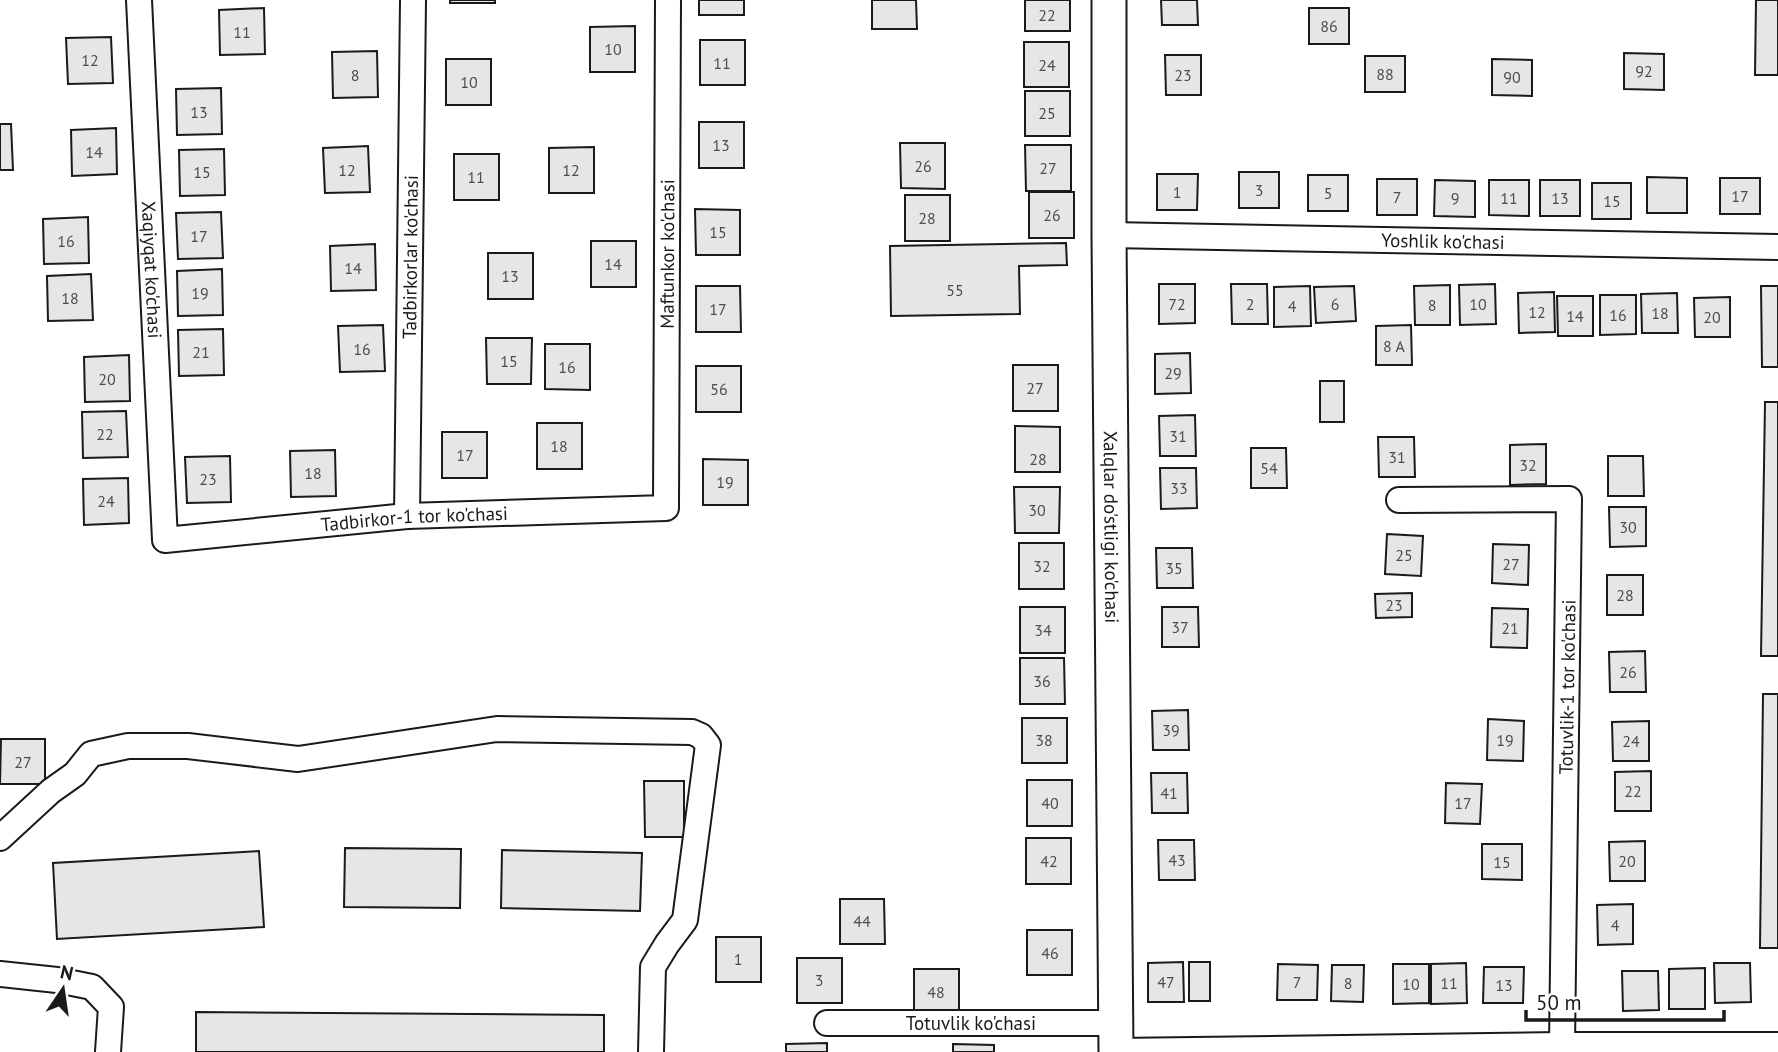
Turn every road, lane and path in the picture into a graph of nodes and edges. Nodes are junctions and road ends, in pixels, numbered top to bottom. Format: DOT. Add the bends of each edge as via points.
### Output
graph roads {
  1 [pos="139,0"];
  2 [pos="412,0"];
  3 [pos="668,0"];
  4 [pos="1109,0"];
  5 [pos="1109,234"];
  6 [pos="1778,247"];
  7 [pos="1399,500"];
  8 [pos="666,508"];
  9 [pos="407,516"];
  10 [pos="165,540"];
  11 [pos="0,838"];
  12 [pos="0,974"];
  13 [pos="827,1023"];
  14 [pos="1116,1042"];
  15 [pos="1562,1045"];
  16 [pos="1778,1045"];
  17 [pos="108,1052"];
  18 [pos="651,1052"];
  1 -- 10 [label="street, Xaqiyqat ko'chasi"];
  2 -- 9 [label="street, Tadbirkorlar ko'chasi"];
  3 -- 8 [label="street, Maftunkor ko'chasi"];
  4 -- 5 [label="street, Xalqlar do'stligi ko'chasi"];
  5 -- 6 [label="street, Yoshlik ko'chasi"];
  5 -- 14 [label="street, Xalqlar do'stligi ko'chasi"];
  7 -- 15 [label="street, Totuvlik-1 tor ko'chasi" via="1569,499"];
  8 -- 9 [label="street, Tadbirkor-1 tor ko'chasi"];
  9 -- 10 [label="street, Tadbirkor-1 tor ko'chasi"];
  11 -- 18 [label="street" via="75,774 91,754 128,746 188,746 298,759 497,729 692,732 708,746 685,920 653,967"];
  12 -- 17 [label="street" via="92,987 111,1007"];
  13 -- 14 [label="street, Totuvlik ko'chasi"];
  14 -- 15 [label="street, Totuvlik ko'chasi"];
  15 -- 16 [label="street, Totuvlik ko'chasi"];
}
